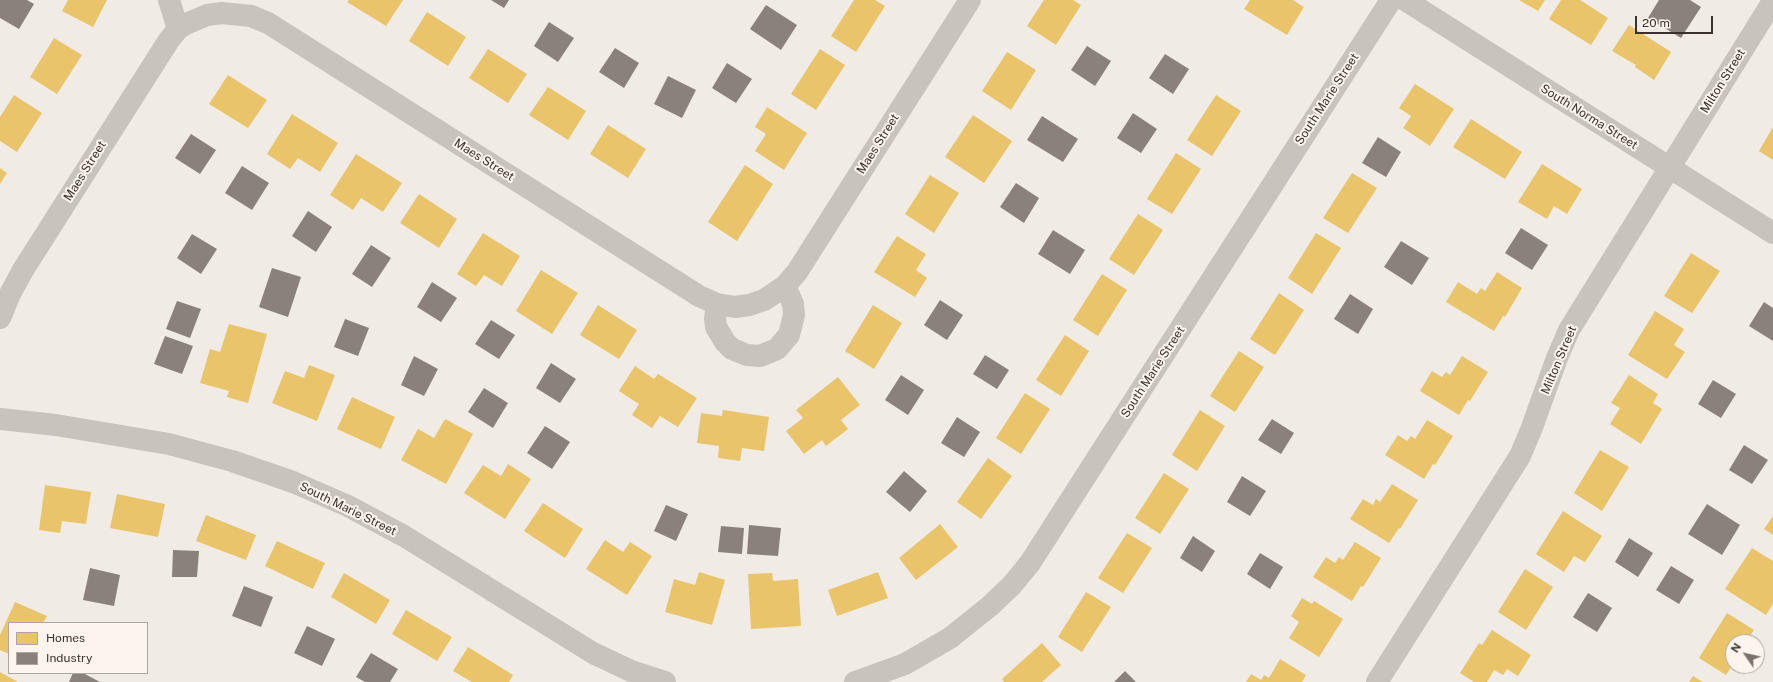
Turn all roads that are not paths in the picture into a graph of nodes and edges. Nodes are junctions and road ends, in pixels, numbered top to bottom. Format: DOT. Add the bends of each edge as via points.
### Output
graph roads {
  1 [pos="169,0"];
  2 [pos="970,0"];
  3 [pos="1391,0"];
  4 [pos="1405,0"];
  5 [pos="1773,1"];
  6 [pos="250,8"];
  7 [pos="178,29"];
  8 [pos="1669,168"];
  9 [pos="1773,233"];
  10 [pos="785,286"];
  11 [pos="717,304"];
  12 [pos="0,318"];
  13 [pos="0,419"];
  14 [pos="665,682"];
  15 [pos="855,682"];
  16 [pos="1377,682"];
  1 -- 7 [label="street"];
  2 -- 10 [label="street, Maes Street" via="801,265"];
  3 -- 15 [label="street, South Marie Street" via="1030,563 990,606 950,638 905,664"];
  4 -- 8 [label="street, South Norma Street"];
  5 -- 8 [label="street, Milton Street"];
  6 -- 7 [label="street, Maes Street" via="207,15"];
  6 -- 11 [label="street, Maes Street" via="268,22 700,296"];
  7 -- 12 [label="street, Maes Street" via="23,270"];
  8 -- 9 [label="street, South Norma Street"];
  8 -- 16 [label="street, Milton Street" via="1569,330 1520,456"];
  10 -- 11 [label="street, Maes Street" via="764,300 749,304 735,307"];
  10 -- 11 [label="street" via="794,315 789,335 777,349 760,356 747,355 732,349 725,342 716,327"];
  13 -- 14 [label="street, South Marie Street" via="56,425 169,444 232,461 293,482 348,506 404,536 593,653 631,671"];
}
